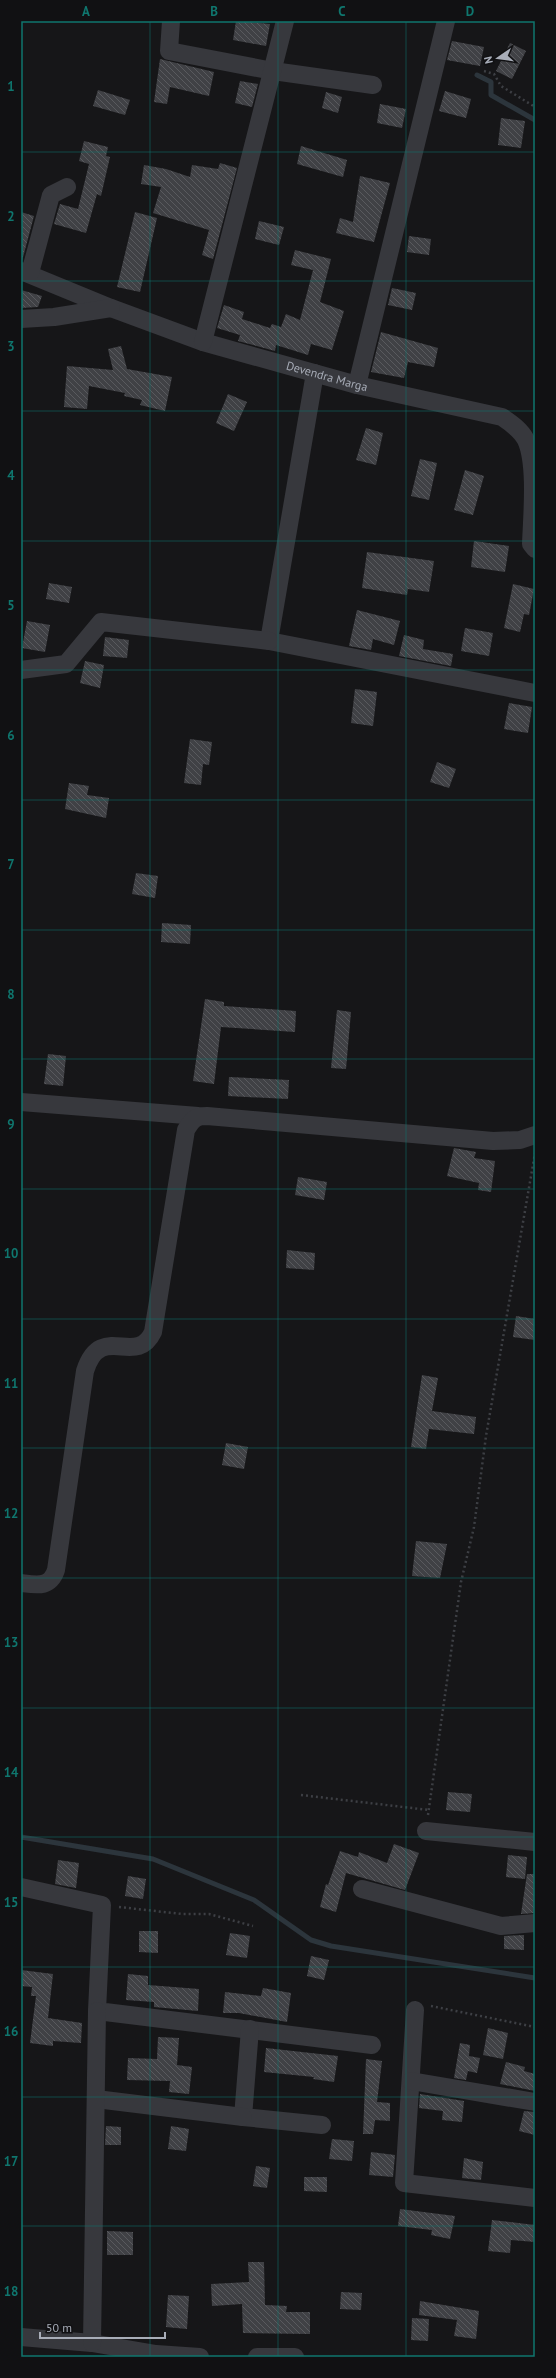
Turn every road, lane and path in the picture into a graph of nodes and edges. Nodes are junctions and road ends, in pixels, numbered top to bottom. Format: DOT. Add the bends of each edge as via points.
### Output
graph roads {
  1 [pos="171,21"];
  2 [pos="285,21"];
  3 [pos="446,21"];
  4 [pos="273,71"];
  5 [pos="484,71"];
  6 [pos="373,85"];
  7 [pos="535,106"];
  8 [pos="66,187"];
  9 [pos="26,272"];
  10 [pos="111,308"];
  11 [pos="21,319"];
  12 [pos="203,342"];
  13 [pos="315,373"];
  14 [pos="358,385"];
  15 [pos="535,549"];
  16 [pos="269,641"];
  17 [pos="21,670"];
  18 [pos="535,694"];
  19 [pos="21,1102"];
  20 [pos="198,1116"];
  21 [pos="535,1135"];
  22 [pos="535,1150"];
  23 [pos="21,1582"];
  24 [pos="301,1795"];
  25 [pos="429,1810"];
  26 [pos="426,1831"];
  27 [pos="535,1842"];
  28 [pos="21,1887"];
  29 [pos="362,1889"];
  30 [pos="102,1905"];
  31 [pos="535,1923"];
  32 [pos="253,1926"];
  33 [pos="415,2010"];
  34 [pos="97,2011"];
  35 [pos="535,2027"];
  36 [pos="250,2029"];
  37 [pos="372,2046"];
  38 [pos="411,2081"];
  39 [pos="96,2099"];
  40 [pos="535,2102"];
  41 [pos="243,2117"];
  42 [pos="322,2125"];
  43 [pos="535,2198"];
  44 [pos="21,2337"];
  45 [pos="92,2343"];
  46 [pos="200,2357"];
  47 [pos="257,2357"];
  48 [pos="294,2357"];
  1 -- 4 [label="street" via="169,51"];
  2 -- 4 [label="street"];
  3 -- 14 [label="street"];
  4 -- 6 [label="street"];
  4 -- 12 [label="street"];
  5 -- 7 [label="path" via="494,74 502,86"];
  8 -- 9 [label="street" via="51,195"];
  9 -- 10 [label="street, Devendra Marga"];
  10 -- 11 [label="street" via="54,317"];
  10 -- 12 [label="street, Devendra Marga"];
  12 -- 13 [label="street, Devendra Marga"];
  13 -- 14 [label="street, Devendra Marga"];
  13 -- 16 [label="street"];
  14 -- 15 [label="street, Devendra Marga" via="502,417 516,426 531,456 531,544"];
  16 -- 17 [label="street" via="101,622 66,664"];
  16 -- 18 [label="street"];
  19 -- 20 [label="street"];
  20 -- 21 [label="street" via="493,1141 520,1140"];
  20 -- 23 [label="street" via="191,1121 186,1130 153,1332 149,1341 135,1348 108,1346 96,1350 90,1358 85,1371 54,1576 43,1585"];
  22 -- 25 [label="path" via="486,1436 474,1527 461,1582"];
  24 -- 25 [label="path"];
  25 -- 26 [label="path"];
  26 -- 27 [label="street"];
  28 -- 30 [label="street"];
  29 -- 31 [label="street" via="501,1926"];
  30 -- 32 [label="path" via="182,1914 209,1914"];
  30 -- 34 [label="street"];
  33 -- 35 [label="path" via="431,2006"];
  33 -- 38 [label="street"];
  34 -- 36 [label="street"];
  34 -- 39 [label="street"];
  36 -- 37 [label="street"];
  36 -- 41 [label="street"];
  38 -- 40 [label="street"];
  38 -- 43 [label="street" via="404,2183"];
  39 -- 41 [label="street"];
  39 -- 45 [label="street"];
  41 -- 42 [label="street"];
  44 -- 45 [label="street"];
  45 -- 46 [label="street" via="156,2354"];
  47 -- 48 [label="street"];
}
